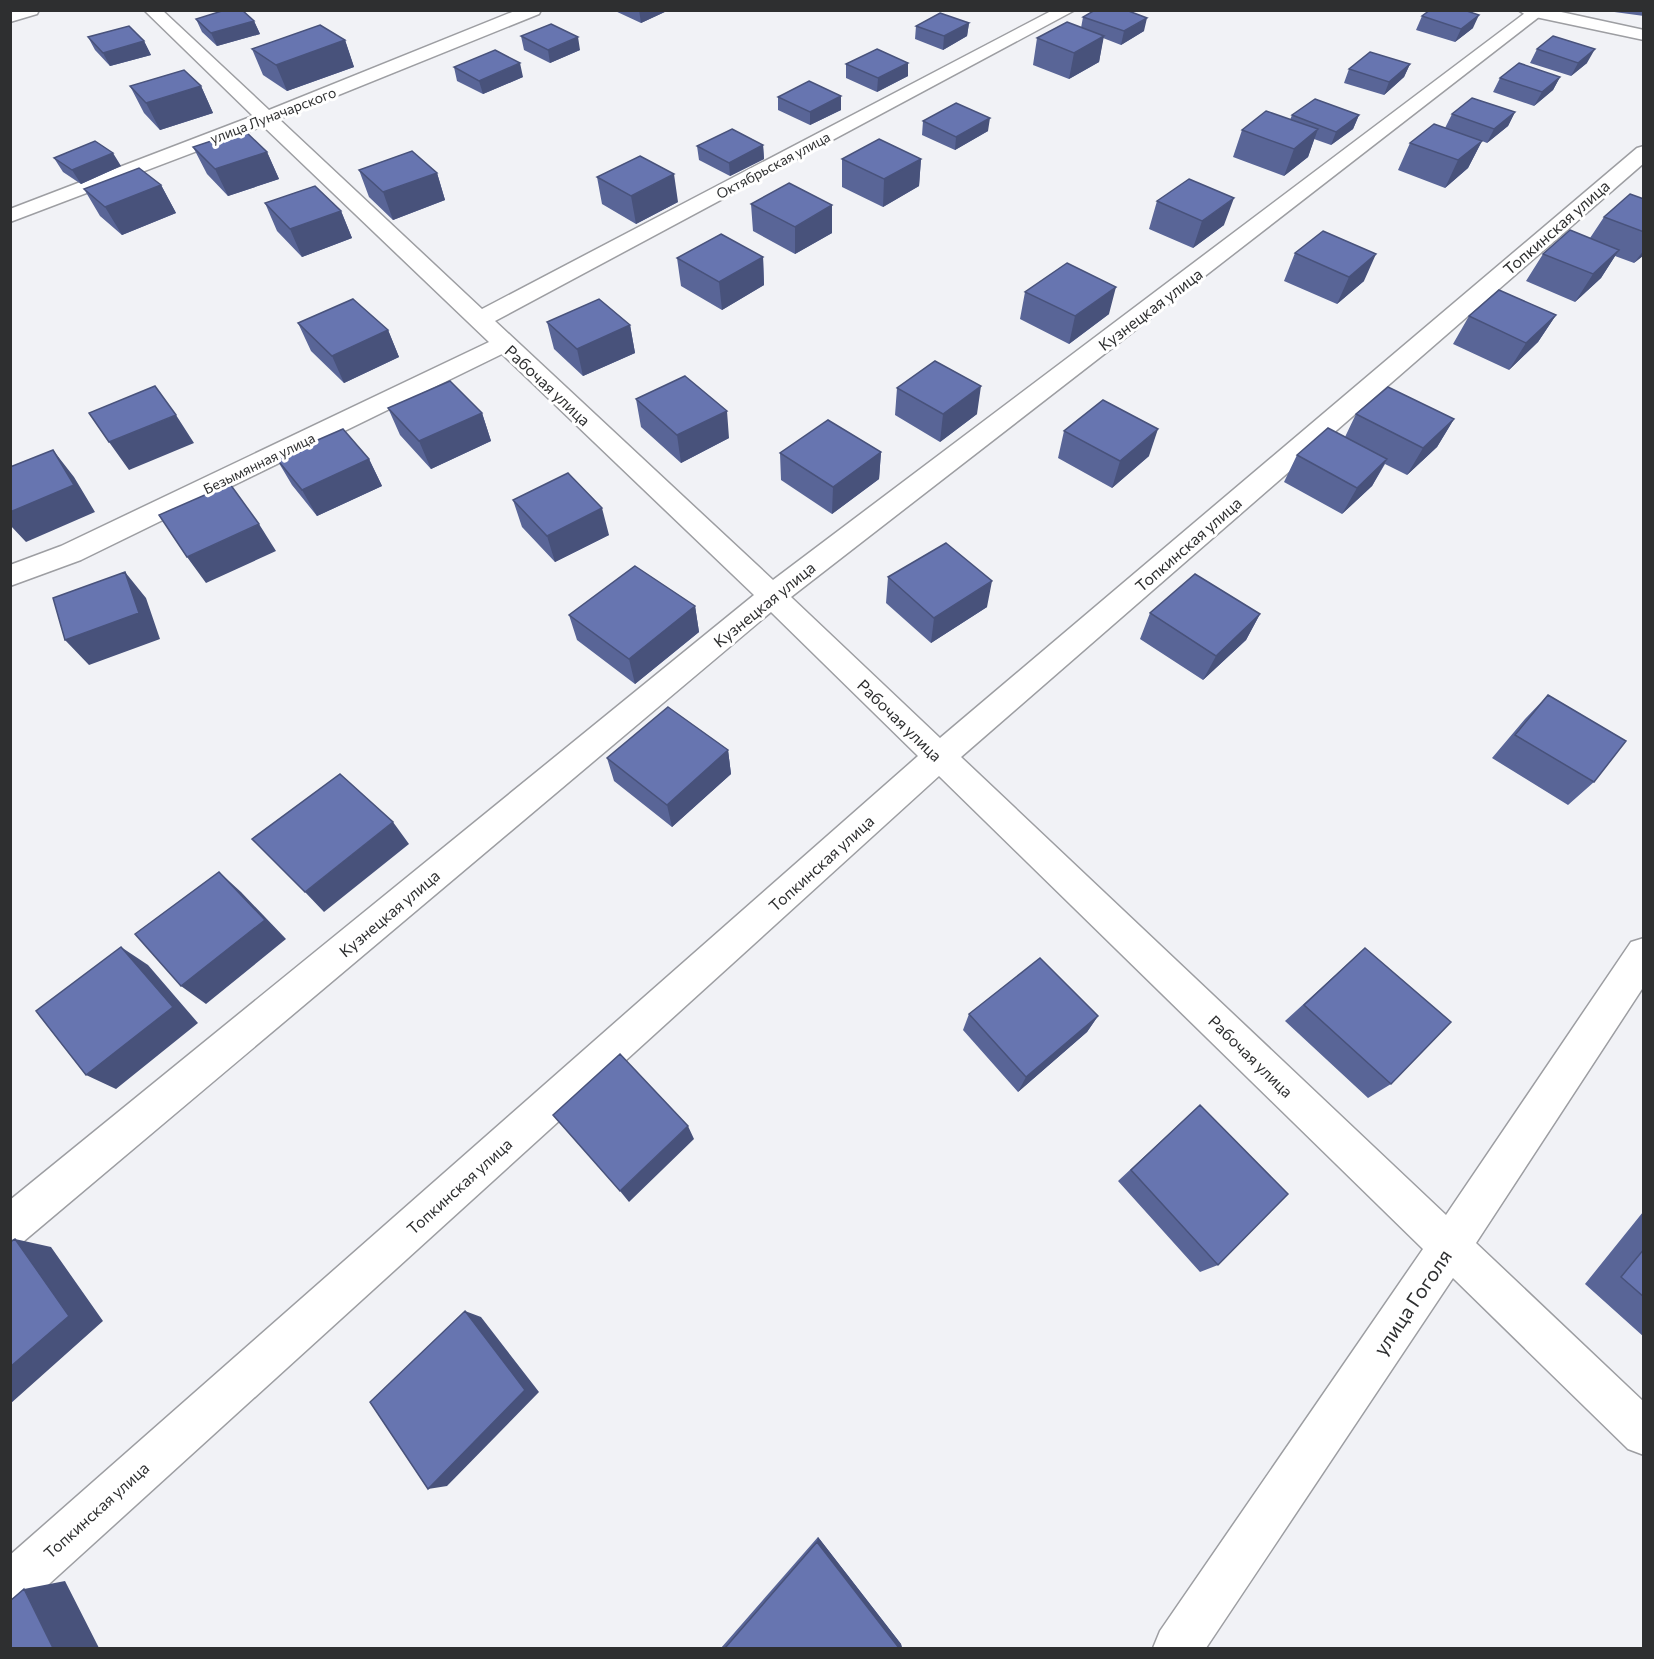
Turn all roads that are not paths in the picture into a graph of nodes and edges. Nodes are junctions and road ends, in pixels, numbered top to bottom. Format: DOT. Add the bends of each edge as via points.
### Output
graph roads {
  1 [pos="31,10"];
  2 [pos="152,10"];
  3 [pos="534,10"];
  4 [pos="1067,10"];
  5 [pos="1534,12"];
  6 [pos="10,17"];
  7 [pos="1644,35"];
  8 [pos="266,118"];
  9 [pos="1644,152"];
  10 [pos="10,216"];
  11 [pos="479,320"];
  12 [pos="505,344"];
  13 [pos="10,576"];
  14 [pos="772,596"];
  15 [pos="939,757"];
  16 [pos="1644,954"];
  17 [pos="10,1227"];
  18 [pos="1449,1247"];
  19 [pos="1644,1433"];
  20 [pos="10,1587"];
  21 [pos="1176,1648"];
  1 -- 6 [label="street"];
  2 -- 8 [label="street, Рабочая улица"];
  3 -- 8 [label="street, улица Луначарского"];
  4 -- 11 [label="street, Октябрьская улица"];
  5 -- 7 [label="street"];
  5 -- 14 [label="street, Кузнецкая улица"];
  8 -- 10 [label="street, улица Луначарского"];
  8 -- 11 [label="street, Рабочая улица"];
  9 -- 15 [label="street, Топкинская улица"];
  11 -- 12 [label="street, Рабочая улица"];
  12 -- 13 [label="street, Безымянная улица" via="71,553"];
  12 -- 14 [label="street, Рабочая улица"];
  14 -- 15 [label="street, Рабочая улица"];
  14 -- 17 [label="street, Кузнецкая улица"];
  15 -- 18 [label="street, Рабочая улица"];
  15 -- 20 [label="street, Топкинская улица"];
  16 -- 18 [label="street, улица Гоголя"];
  18 -- 19 [label="street, Рабочая улица"];
  18 -- 21 [label="street, улица Гоголя"];
}
